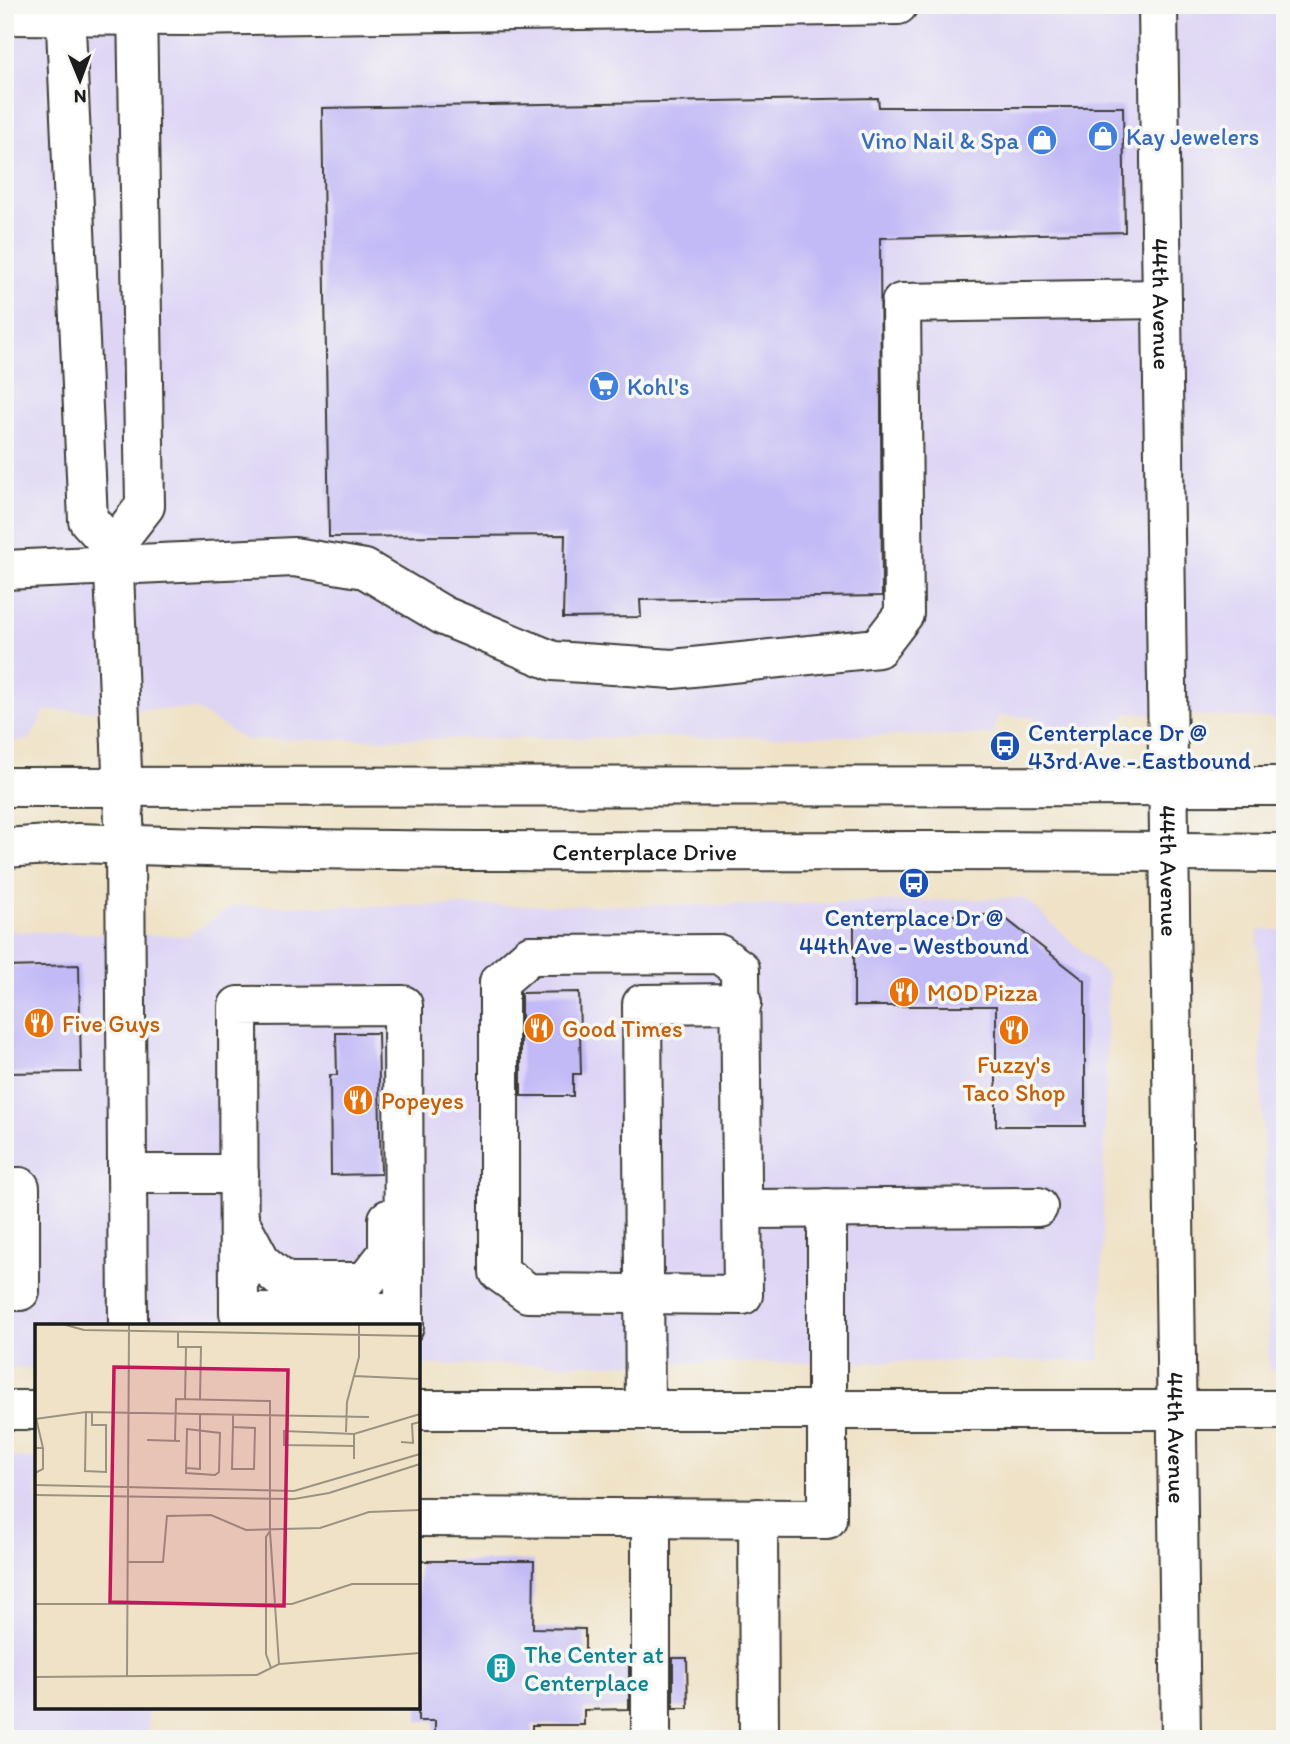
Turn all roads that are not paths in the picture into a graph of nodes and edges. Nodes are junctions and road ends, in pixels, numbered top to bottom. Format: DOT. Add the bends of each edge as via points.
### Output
graph roads {
  1 [pos="898,5"];
  2 [pos="1158,5"];
  3 [pos="65,10"];
  4 [pos="137,11"];
  5 [pos="5,15"];
  6 [pos="1162,299"];
  7 [pos="113,557"];
  8 [pos="5,570"];
  9 [pos="123,785"];
  10 [pos="1169,786"];
  11 [pos="1285,786"];
  12 [pos="5,787"];
  13 [pos="125,845"];
  14 [pos="5,848"];
  15 [pos="1169,851"];
  16 [pos="1285,853"];
  17 [pos="742,1003"];
  18 [pos="404,1040"];
  19 [pos="127,1174"];
  20 [pos="239,1174"];
  21 [pos="5,1187"];
  22 [pos="1038,1207"];
  23 [pos="827,1208"];
  24 [pos="743,1209"];
  25 [pos="239,1220"];
  26 [pos="5,1292"];
  27 [pos="644,1296"];
  28 [pos="404,1319"];
  29 [pos="128,1324"];
  30 [pos="5,1410"];
  31 [pos="35,1410"];
  32 [pos="420,1410"];
  33 [pos="645,1410"];
  34 [pos="1177,1410"];
  35 [pos="1285,1410"];
  36 [pos="827,1411"];
  37 [pos="420,1517"];
  38 [pos="651,1518"];
  39 [pos="758,1518"];
  40 [pos="651,1739"];
  41 [pos="759,1739"];
  42 [pos="1181,1739"];
  1 -- 4 [label="street"];
  2 -- 6 [label="street, 44th Avenue"];
  3 -- 4 [label="street"];
  3 -- 5 [label="street"];
  3 -- 7 [label="street" via="88,520"];
  4 -- 7 [label="street" via="145,506"];
  6 -- 7 [label="street" via="901,303 904,614 878,648 673,669 553,662 444,617 365,569 294,557"];
  6 -- 10 [label="street, 44th Avenue"];
  7 -- 8 [label="street"];
  7 -- 9 [label="street"];
  9 -- 10 [label="street"];
  9 -- 12 [label="street"];
  9 -- 13 [label="street"];
  10 -- 11 [label="street"];
  10 -- 15 [label="street, 44th Avenue"];
  13 -- 14 [label="street, Centerplace Drive"];
  13 -- 15 [label="street, Centerplace Drive"];
  13 -- 19 [label="street"];
  15 -- 16 [label="street, Centerplace Drive"];
  15 -- 34 [label="street, 44th Avenue"];
  17 -- 24 [label="street"];
  17 -- 27 [label="street" via="642,1004"];
  17 -- 27 [label="street" via="740,968 719,954 530,955 499,982 499,1272 527,1293"];
  18 -- 20 [label="street" via="403,1005 238,1006"];
  18 -- 25 [label="street" via="390,1068 388,1253 365,1282 285,1282 262,1263"];
  18 -- 28 [label="street"];
  19 -- 20 [label="street"];
  19 -- 29 [label="street"];
  20 -- 25 [label="street"];
  21 -- 26 [label="street" via="20,1187 20,1292"];
  22 -- 23 [label="street"];
  23 -- 24 [label="street"];
  23 -- 36 [label="street"];
  24 -- 27 [label="street" via="743,1295"];
  25 -- 28 [label="street" via="239,1313"];
  27 -- 33 [label="street"];
  30 -- 31 [label="street"];
  32 -- 33 [label="street"];
  33 -- 36 [label="street"];
  34 -- 35 [label="street"];
  34 -- 36 [label="street"];
  34 -- 42 [label="street, 44th Avenue"];
  36 -- 39 [label="street" via="827,1519"];
  37 -- 38 [label="street"];
  38 -- 39 [label="street"];
  38 -- 40 [label="street"];
  39 -- 41 [label="street"];
}
